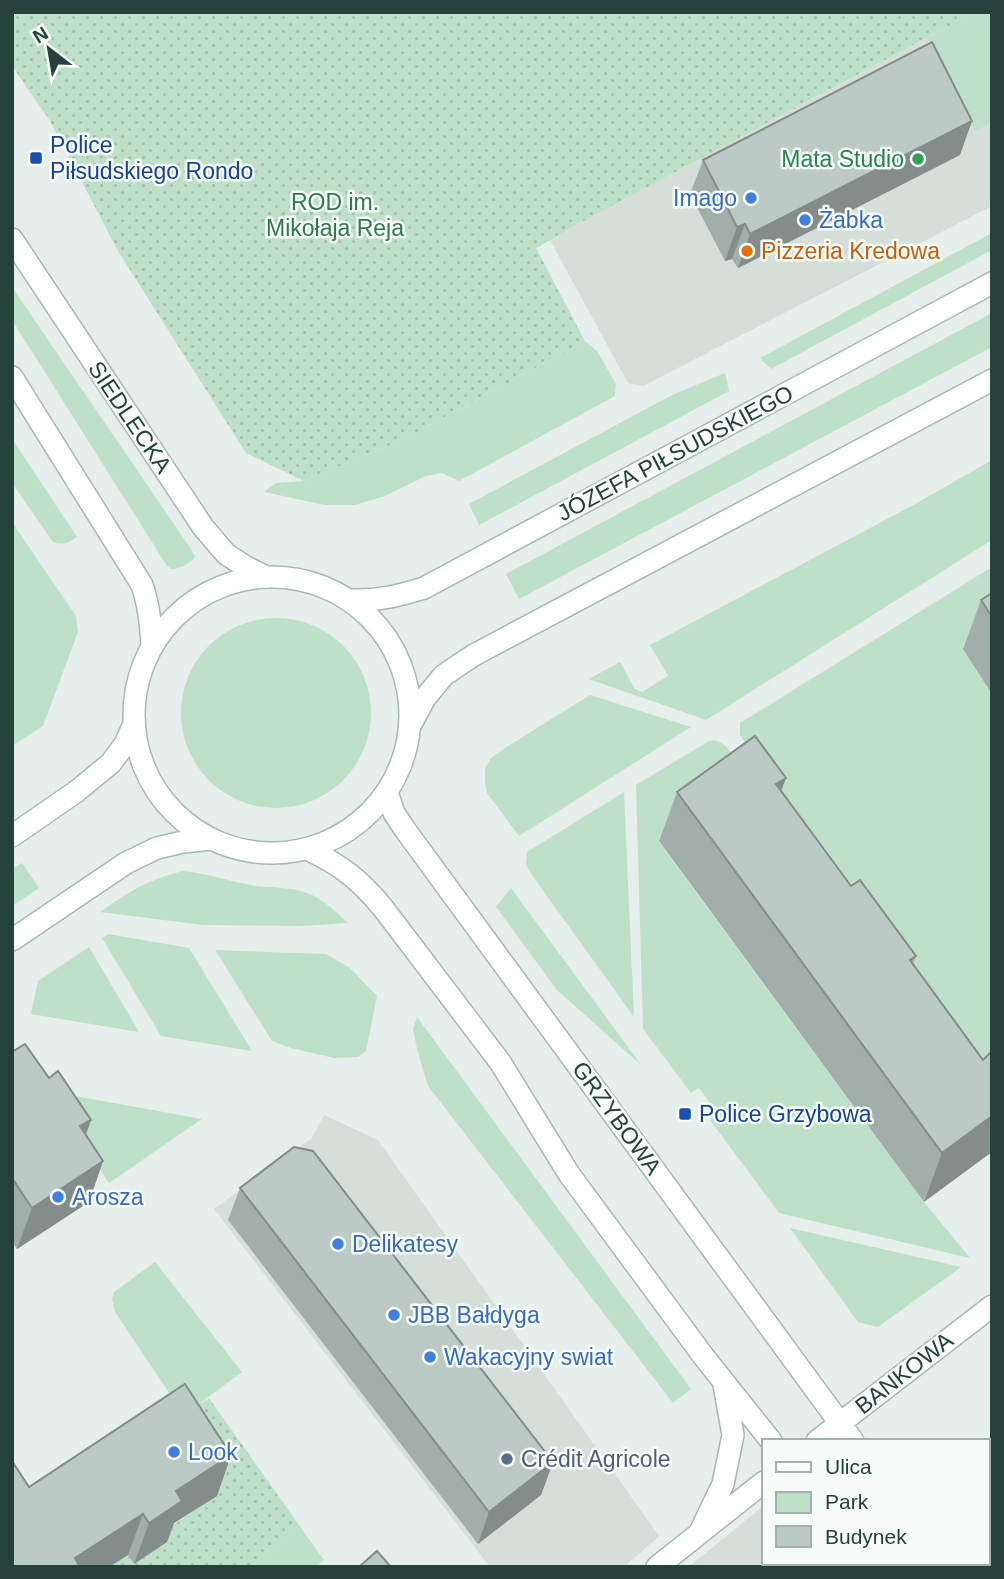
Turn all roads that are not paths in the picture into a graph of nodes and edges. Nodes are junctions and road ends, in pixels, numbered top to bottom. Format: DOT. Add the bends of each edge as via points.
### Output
graph roads {
  1 [pos="12,239"];
  2 [pos="992,283"];
  3 [pos="12,377"];
  4 [pos="992,380"];
  5 [pos="266,577"];
  6 [pos="350,600"];
  7 [pos="152,646"];
  8 [pos="411,723"];
  9 [pos="134,724"];
  10 [pos="387,792"];
  11 [pos="12,836"];
  12 [pos="211,839"];
  13 [pos="309,850"];
  14 [pos="12,940"];
  15 [pos="992,1306"];
  16 [pos="724,1383"];
  17 [pos="841,1423"];
  18 [pos="769,1439"];
  19 [pos="820,1439"];
  20 [pos="852,1439"];
  21 [pos="762,1484"];
  22 [pos="700,1532"];
  23 [pos="657,1567"];
  1 -- 5 [label="street, SIEDLECKA" via="203,527 226,554"];
  2 -- 6 [label="street, JÓZEFA PIŁSUDSKIEGO" via="424,588 392,598"];
  3 -- 7 [label="street" via="142,585"];
  4 -- 8 [label="street" via="474,655 444,675"];
  5 -- 6 [label="street" via="321,585"];
  5 -- 7 [label="street" via="245,579 207,593 175,618"];
  6 -- 8 [label="street" via="375,621 396,652 408,687"];
  7 -- 9 [label="street" via="137,685"];
  8 -- 10 [label="street" via="404,758"];
  9 -- 11 [label="street" via="111,763"];
  9 -- 12 [label="street" via="142,759 157,792 181,819"];
  10 -- 13 [label="street" via="344,834"];
  10 -- 17 [label="street, GRZYBOWA" via="406,831"];
  12 -- 13 [label="street" via="253,853"];
  12 -- 14 [label="street" via="157,848 126,863"];
  13 -- 16 [label="street" via="354,876 383,908 500,1062 569,1174"];
  15 -- 17 [label="street, BANKOWA"];
  16 -- 18 [label="street"];
  16 -- 22 [label="street" via="733,1435 723,1484"];
  17 -- 19 [label="street, BANKOWA"];
  17 -- 20 [label="street, GRZYBOWA"];
  21 -- 22 [label="street"];
  22 -- 23 [label="street"];
}
